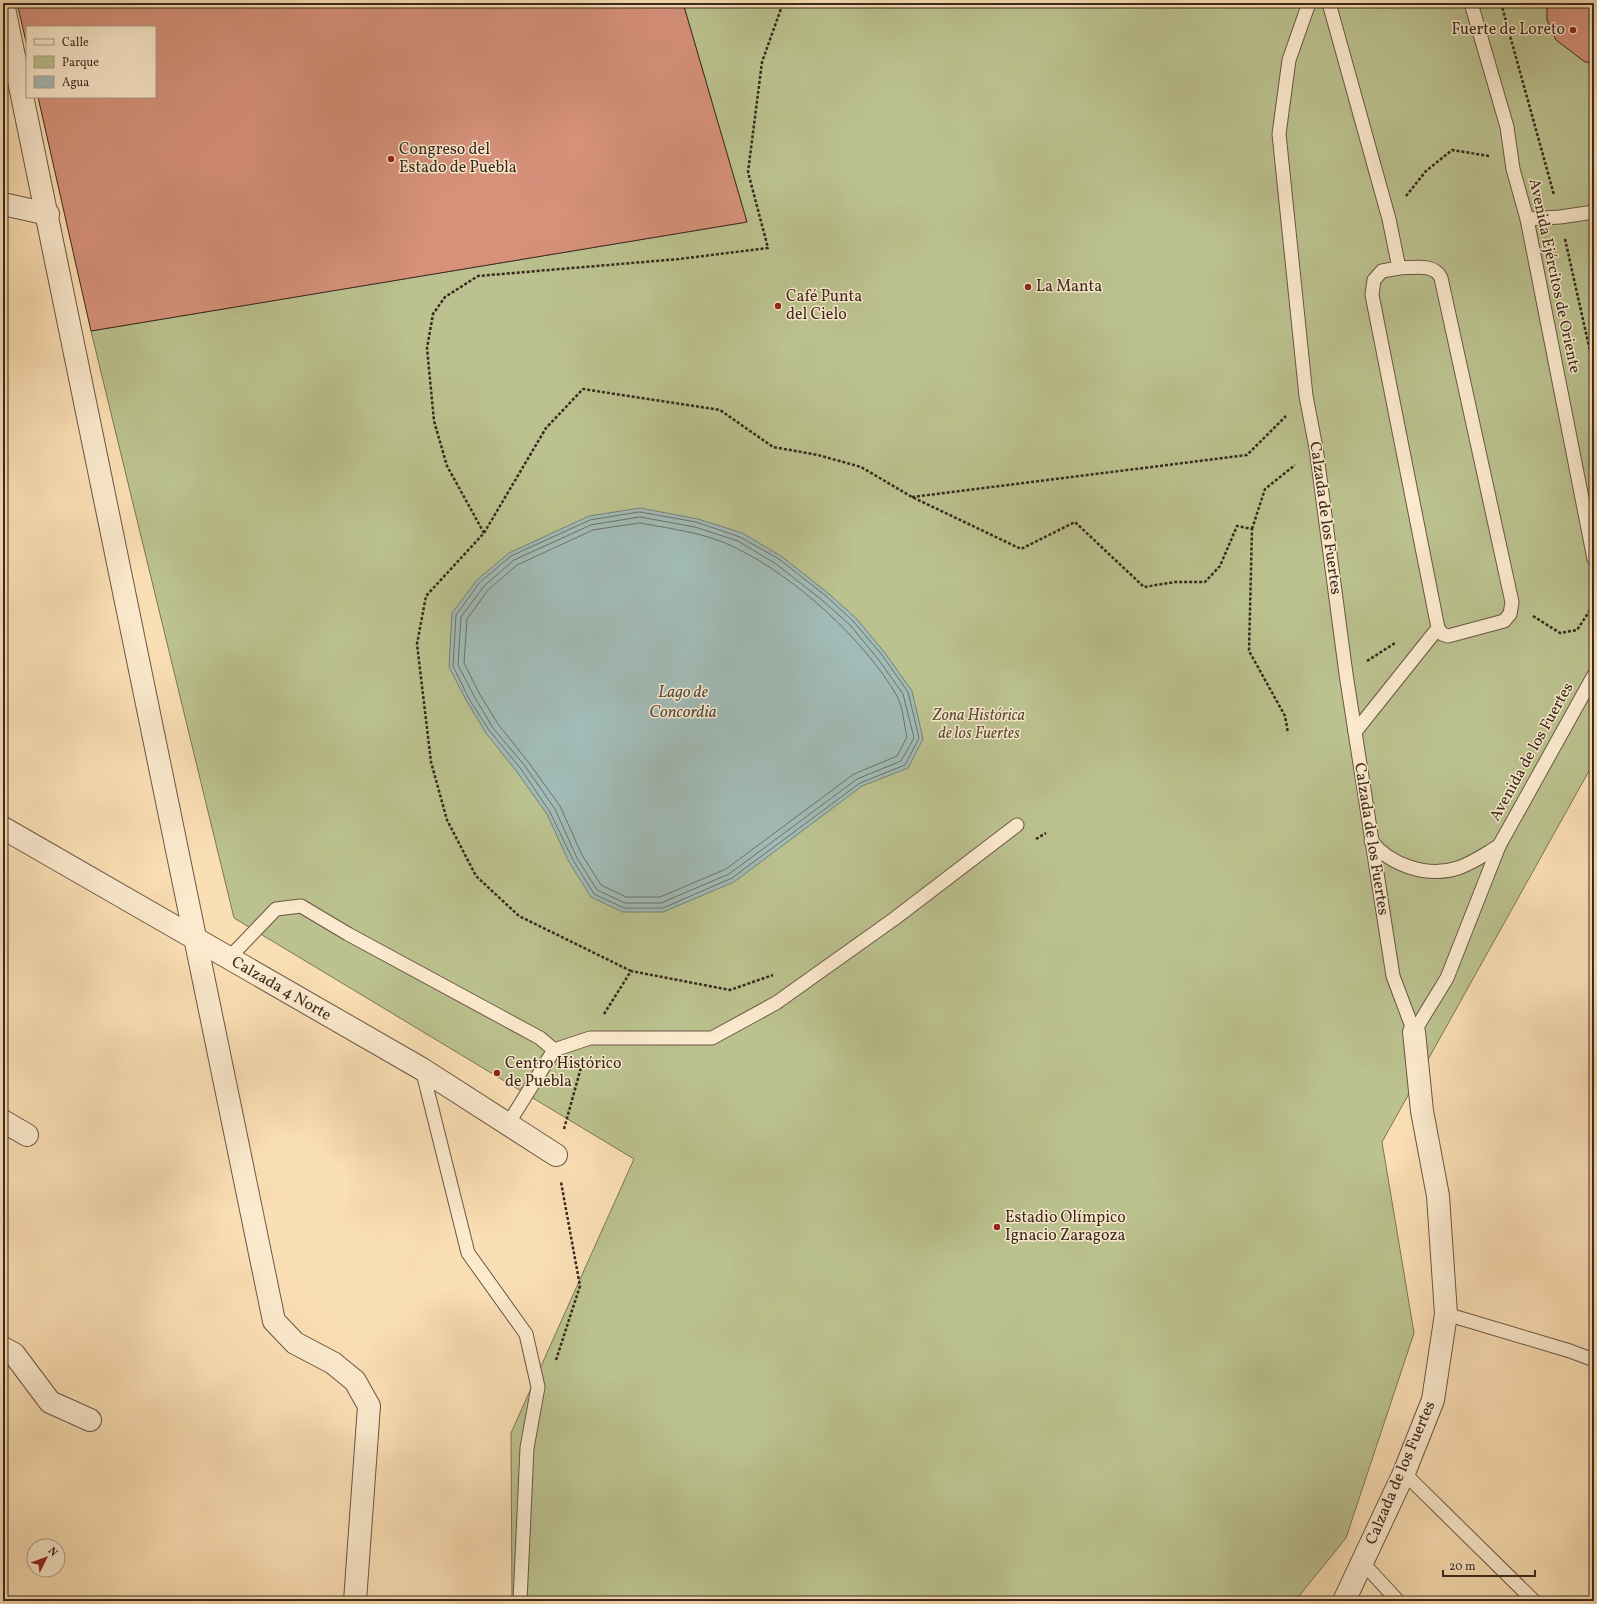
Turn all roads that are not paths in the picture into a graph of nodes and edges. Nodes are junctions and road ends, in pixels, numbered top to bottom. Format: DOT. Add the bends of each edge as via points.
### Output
graph roads {
  1 [pos="3,3"];
  2 [pos="1309,3"];
  3 [pos="1329,3"];
  4 [pos="1470,3"];
  5 [pos="3,204"];
  6 [pos="1594,212"];
  7 [pos="48,214"];
  8 [pos="1527,219"];
  9 [pos="1399,268"];
  10 [pos="1594,559"];
  11 [pos="1438,628"];
  12 [pos="1594,675"];
  13 [pos="1355,732"];
  14 [pos="1017,825"];
  15 [pos="3,828"];
  16 [pos="1371,841"];
  17 [pos="1499,846"];
  18 [pos="194,939"];
  19 [pos="228,959"];
  20 [pos="1414,1032"];
  21 [pos="554,1050"];
  22 [pos="422,1069"];
  23 [pos="3,1122"];
  24 [pos="508,1124"];
  25 [pos="27,1135"];
  26 [pos="556,1155"];
  27 [pos="1446,1314"];
  28 [pos="3,1348"];
  29 [pos="1594,1360"];
  30 [pos="90,1420"];
  31 [pos="1404,1472"];
  32 [pos="1362,1562"];
  33 [pos="355,1601"];
  34 [pos="520,1601"];
  35 [pos="1344,1601"];
  36 [pos="1398,1601"];
  37 [pos="1534,1601"];
  1 -- 7 [label="street"];
  2 -- 13 [label="lane, Calzada de los Fuertes" via="1289,60 1279,134 1306,396 1316,448"];
  3 -- 9 [label="lane" via="1389,219"];
  4 -- 8 [label="lane, Avenida Ejércitos de Oriente" via="1507,128 1513,168"];
  5 -- 7 [label="street"];
  6 -- 8 [label="lane"];
  7 -- 18 [label="street"];
  8 -- 10 [label="lane, Avenida Ejércitos de Oriente"];
  9 -- 11 [label="lane" via="1382,271 1374,280 1372,295"];
  9 -- 11 [label="lane" via="1432,268 1441,278 1512,602 1510,614 1504,621 1448,636 1442,634"];
  11 -- 13 [label="lane"];
  12 -- 17 [label="lane, Avenida de los Fuertes"];
  13 -- 16 [label="lane, Calzada de los Fuertes"];
  14 -- 21 [label="lane" via="894,919 776,1002 712,1038 590,1038"];
  15 -- 18 [label="street, Calzada 4 Norte"];
  16 -- 17 [label="lane" via="1387,857 1426,871 1457,869"];
  16 -- 20 [label="lane, Calzada de los Fuertes" via="1393,976"];
  17 -- 20 [label="lane" via="1448,978"];
  18 -- 19 [label="street, Calzada 4 Norte"];
  18 -- 33 [label="street" via="274,1321 295,1343 333,1363 355,1380 369,1406"];
  19 -- 21 [label="lane" via="276,909 301,906 540,1038"];
  19 -- 22 [label="street, Calzada 4 Norte"];
  20 -- 27 [label="street, Calzada de los Fuertes" via="1422,1111 1438,1196"];
  21 -- 24 [label="lane"];
  22 -- 24 [label="street, Calzada 4 Norte"];
  22 -- 34 [label="lane" via="468,1253 526,1334 538,1387 528,1448"];
  23 -- 25 [label="street"];
  24 -- 26 [label="street, Calzada 4 Norte"];
  27 -- 29 [label="lane" via="1570,1350"];
  27 -- 31 [label="street, Calzada de los Fuertes" via="1433,1400"];
  28 -- 30 [label="street" via="14,1354 50,1402"];
  31 -- 32 [label="street, Calzada de los Fuertes"];
  31 -- 37 [label="lane"];
  32 -- 35 [label="street, Calzada de los Fuertes"];
  32 -- 36 [label="lane"];
}
